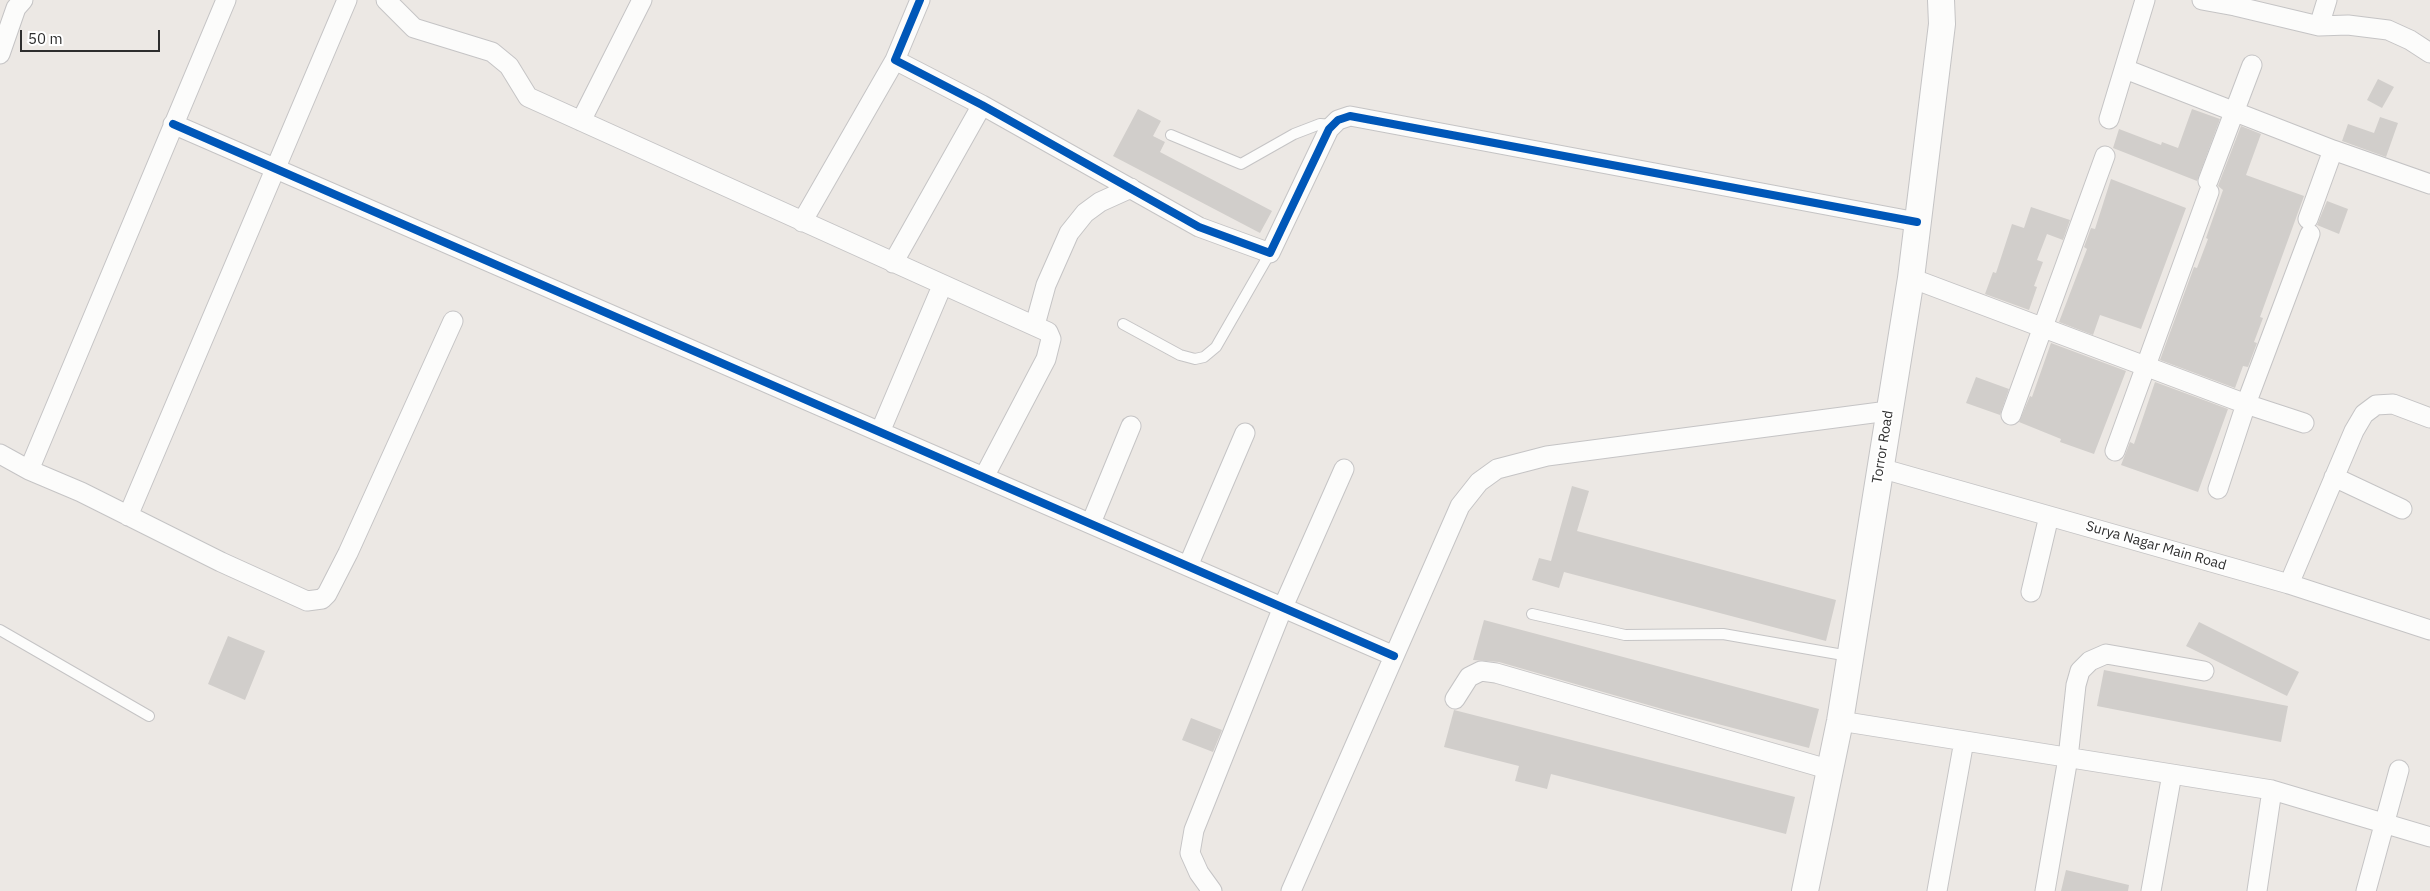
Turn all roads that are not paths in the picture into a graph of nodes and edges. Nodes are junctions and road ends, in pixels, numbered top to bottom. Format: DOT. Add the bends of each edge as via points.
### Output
graph roads {
  1 [pos="22,0"];
  2 [pos="226,0"];
  3 [pos="348,0"];
  4 [pos="386,0"];
  5 [pos="642,0"];
  6 [pos="920,0"];
  7 [pos="1942,0"];
  8 [pos="2145,0"];
  9 [pos="2202,0"];
  10 [pos="2327,0"];
  11 [pos="2235,3"];
  12 [pos="2319,26"];
  13 [pos="2430,52"];
  14 [pos="0,54"];
  15 [pos="895,60"];
  16 [pos="2252,66"];
  17 [pos="2125,69"];
  18 [pos="982,105"];
  19 [pos="2236,112"];
  20 [pos="2108,119"];
  21 [pos="581,121"];
  22 [pos="173,124"];
  23 [pos="1333,125"];
  24 [pos="1171,135"];
  25 [pos="2333,150"];
  26 [pos="2105,156"];
  27 [pos="276,168"];
  28 [pos="2430,184"];
  29 [pos="1131,188"];
  30 [pos="802,222"];
  31 [pos="1917,222"];
  32 [pos="1270,254"];
  33 [pos="893,263"];
  34 [pos="1910,278"];
  35 [pos="942,286"];
  36 [pos="453,321"];
  37 [pos="1123,324"];
  38 [pos="1035,325"];
  39 [pos="2042,327"];
  40 [pos="2146,366"];
  41 [pos="2246,404"];
  42 [pos="1888,412"];
  43 [pos="2011,415"];
  44 [pos="2430,418"];
  45 [pos="2304,423"];
  46 [pos="1131,426"];
  47 [pos="880,432"];
  48 [pos="1245,433"];
  49 [pos="2115,451"];
  50 [pos="0,454"];
  51 [pos="1880,468"];
  52 [pos="1344,469"];
  53 [pos="29,470"];
  54 [pos="984,477"];
  55 [pos="2334,478"];
  56 [pos="2218,489"];
  57 [pos="2402,509"];
  58 [pos="128,516"];
  59 [pos="2049,516"];
  60 [pos="1091,523"];
  61 [pos="1188,566"];
  62 [pos="2289,584"];
  63 [pos="2031,592"];
  64 [pos="1283,607"];
  65 [pos="1532,614"];
  66 [pos="0,630"];
  67 [pos="2430,630"];
  68 [pos="1394,656"];
  69 [pos="1850,656"];
  70 [pos="2204,671"];
  71 [pos="1455,698"];
  72 [pos="149,716"];
  73 [pos="1840,721"];
  74 [pos="1964,741"];
  75 [pos="2068,758"];
  76 [pos="1831,770"];
  77 [pos="2399,770"];
  78 [pos="2172,774"];
  79 [pos="2272,790"];
  80 [pos="2383,822"];
  81 [pos="2430,837"];
  82 [pos="1212,891"];
  83 [pos="1291,891"];
  84 [pos="1805,891"];
  85 [pos="1937,891"];
  86 [pos="2045,891"];
  87 [pos="2151,891"];
  88 [pos="2257,891"];
  89 [pos="2366,891"];
  1 -- 14 [label="street" via="16,8"];
  2 -- 22 [label="street"];
  3 -- 27 [label="street"];
  4 -- 21 [label="street" via="414,28 492,52 508,66 528,97"];
  5 -- 21 [label="street"];
  6 -- 15 [label="street"];
  7 -- 31 [label="street, Torror Road" via="1942,24"];
  8 -- 17 [label="street"];
  9 -- 11 [label="street"];
  10 -- 12 [label="street"];
  11 -- 12 [label="street"];
  12 -- 13 [label="street" via="2348,25 2388,30"];
  15 -- 18 [label="street"];
  15 -- 30 [label="street"];
  16 -- 19 [label="street"];
  17 -- 19 [label="street"];
  17 -- 20 [label="street"];
  18 -- 29 [label="street"];
  18 -- 33 [label="street"];
  19 -- 25 [label="street"];
  19 -- 40 [label="street"];
  21 -- 30 [label="street"];
  22 -- 27 [label="street"];
  22 -- 53 [label="street"];
  23 -- 24 [label="lane" via="1320,124 1294,134 1241,164"];
  23 -- 31 [label="street" via="1350,116 1368,118"];
  23 -- 32 [label="street"];
  25 -- 28 [label="street"];
  25 -- 41 [label="street"];
  26 -- 39 [label="street"];
  27 -- 47 [label="street"];
  27 -- 58 [label="street"];
  29 -- 32 [label="street" via="1199,227"];
  29 -- 38 [label="street" via="1100,202 1085,213 1069,233 1046,285"];
  30 -- 33 [label="street"];
  31 -- 34 [label="street, Torror Road"];
  32 -- 37 [label="lane" via="1216,347 1204,358 1180,355"];
  33 -- 35 [label="street"];
  34 -- 39 [label="street"];
  34 -- 42 [label="street, Torror Road"];
  35 -- 38 [label="street"];
  35 -- 47 [label="street"];
  36 -- 58 [label="street" via="348,553 322,599 308,601"];
  38 -- 54 [label="street" via="1048,332 1052,339 1051,347"];
  39 -- 40 [label="street"];
  39 -- 43 [label="street"];
  40 -- 41 [label="street"];
  40 -- 49 [label="street"];
  41 -- 45 [label="street"];
  41 -- 56 [label="street"];
  42 -- 51 [label="street, Torror Road"];
  42 -- 68 [label="street" via="1547,456 1497,469 1478,482 1460,506"];
  44 -- 55 [label="street" via="2393,404 2376,405 2364,414"];
  46 -- 60 [label="street"];
  47 -- 54 [label="street"];
  48 -- 61 [label="street"];
  50 -- 53 [label="street"];
  51 -- 59 [label="street, Surya Nagar Main Road"];
  51 -- 69 [label="street, Torror Road"];
  52 -- 64 [label="street"];
  53 -- 58 [label="street"];
  54 -- 60 [label="street"];
  55 -- 57 [label="street"];
  55 -- 62 [label="street"];
  59 -- 62 [label="street, Surya Nagar Main Road"];
  59 -- 63 [label="street"];
  60 -- 61 [label="street"];
  61 -- 64 [label="street"];
  62 -- 67 [label="street, Surya Nagar Main Road"];
  64 -- 68 [label="street"];
  64 -- 82 [label="street" via="1194,830 1190,853"];
  65 -- 69 [label="lane" via="1625,635 1723,634"];
  66 -- 72 [label="lane"];
  68 -- 83 [label="street"];
  69 -- 73 [label="street, Torror Road"];
  70 -- 75 [label="street" via="2106,654 2090,661 2080,672 2076,685"];
  71 -- 76 [label="street" via="1469,677 1481,672 1496,673"];
  73 -- 74 [label="street"];
  73 -- 76 [label="street, Torror Road"];
  74 -- 75 [label="street"];
  74 -- 85 [label="street"];
  75 -- 78 [label="street"];
  75 -- 86 [label="street"];
  76 -- 84 [label="street, Torror Road"];
  77 -- 80 [label="street"];
  78 -- 79 [label="street"];
  78 -- 87 [label="street"];
  79 -- 80 [label="street"];
  79 -- 88 [label="street"];
  80 -- 81 [label="street"];
  80 -- 89 [label="street"];
}
